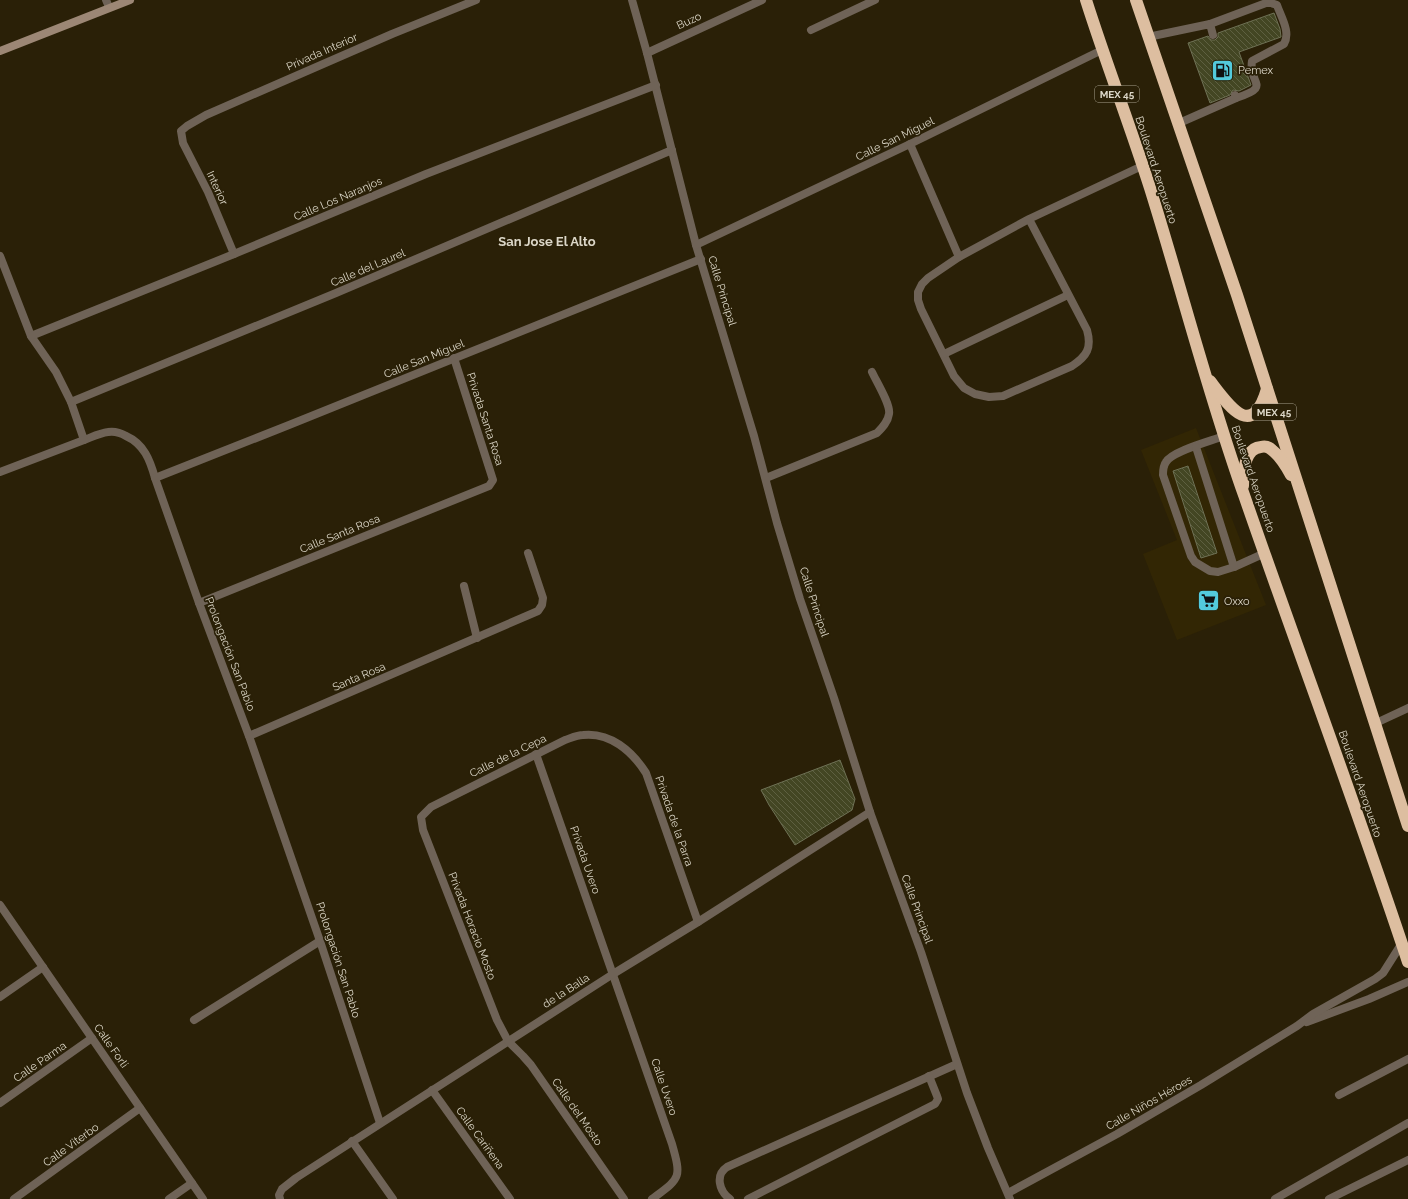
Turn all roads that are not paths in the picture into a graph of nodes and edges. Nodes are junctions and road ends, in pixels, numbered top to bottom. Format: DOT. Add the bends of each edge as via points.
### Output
graph roads {
  1 [pos="130,0"];
  2 [pos="476,0"];
  3 [pos="632,0"];
  4 [pos="762,0"];
  5 [pos="875,0"];
  6 [pos="1086,0"];
  7 [pos="1136,0"];
  8 [pos="108,4"];
  9 [pos="1210,24"];
  10 [pos="811,30"];
  11 [pos="1213,35"];
  12 [pos="1148,38"];
  13 [pos="1102,50"];
  14 [pos="0,51"];
  15 [pos="647,53"];
  16 [pos="656,85"];
  17 [pos="1177,124"];
  18 [pos="181,131"];
  19 [pos="910,144"];
  20 [pos="672,150"];
  21 [pos="1142,166"];
  22 [pos="1029,219"];
  23 [pos="696,245"];
  24 [pos="234,254"];
  25 [pos="0,256"];
  26 [pos="959,257"];
  27 [pos="701,259"];
  28 [pos="1068,295"];
  29 [pos="31,336"];
  30 [pos="944,354"];
  31 [pos="454,358"];
  32 [pos="872,372"];
  33 [pos="1204,374"];
  34 [pos="1267,389"];
  35 [pos="70,402"];
  36 [pos="1224,436"];
  37 [pos="84,440"];
  38 [pos="1196,447"];
  39 [pos="0,472"];
  40 [pos="155,478"];
  41 [pos="766,478"];
  42 [pos="489,486"];
  43 [pos="1243,495"];
  44 [pos="1302,495"];
  45 [pos="528,553"];
  46 [pos="1265,553"];
  47 [pos="1234,567"];
  48 [pos="464,586"];
  49 [pos="199,602"];
  50 [pos="477,638"];
  51 [pos="1408,708"];
  52 [pos="1376,723"];
  53 [pos="249,736"];
  54 [pos="612,739"];
  55 [pos="536,754"];
  56 [pos="1406,810"];
  57 [pos="870,812"];
  58 [pos="421,816"];
  59 [pos="1408,826"];
  60 [pos="0,905"];
  61 [pos="698,922"];
  62 [pos="320,941"];
  63 [pos="1402,943"];
  64 [pos="1408,962"];
  65 [pos="43,967"];
  66 [pos="613,974"];
  67 [pos="1408,982"];
  68 [pos="0,997"];
  69 [pos="194,1020"];
  70 [pos="1297,1026"];
  71 [pos="92,1038"];
  72 [pos="508,1041"];
  73 [pos="1408,1059"];
  74 [pos="957,1064"];
  75 [pos="929,1076"];
  76 [pos="432,1090"];
  77 [pos="1339,1095"];
  78 [pos="0,1104"];
  79 [pos="140,1108"];
  80 [pos="1408,1122"];
  81 [pos="380,1123"];
  82 [pos="352,1141"];
  83 [pos="1408,1160"];
  84 [pos="192,1183"];
  85 [pos="1009,1196"];
  86 [pos="279,1197"];
  87 [pos="14,1199"];
  88 [pos="169,1199"];
  89 [pos="203,1199"];
  90 [pos="393,1199"];
  91 [pos="510,1199"];
  92 [pos="624,1199"];
  93 [pos="652,1199"];
  94 [pos="730,1199"];
  95 [pos="748,1199"];
  96 [pos="1275,1199"];
  97 [pos="1329,1199"];
  1 -- 8 [label="street"];
  2 -- 18 [label="street, Privada Interior" via="206,115"];
  3 -- 15 [label="street, Calle Principal"];
  4 -- 15 [label="street, Buzo"];
  5 -- 10 [label="street"];
  6 -- 13 [label="highway, Boulevard Aeropuerto / MEX 45"];
  7 -- 12 [label="highway, MEX 45"];
  8 -- 14 [label="street"];
  9 -- 11 [label="street"];
  9 -- 12 [label="street"];
  9 -- 17 [label="street" via="1271,3 1277,5 1287,39 1284,44 1252,61 1257,85 1251,94 1236,96"];
  12 -- 17 [label="highway, MEX 45"];
  13 -- 19 [label="street, Calle San Miguel"];
  13 -- 21 [label="highway, Boulevard Aeropuerto / MEX 45"];
  15 -- 16 [label="street, Calle Principal"];
  16 -- 20 [label="street, Calle Principal"];
  16 -- 24 [label="street, Calle Los Naranjos" via="426,174"];
  17 -- 34 [label="highway, MEX 45" via="1237,294"];
  18 -- 24 [label="street, Interior" via="183,143 208,192"];
  19 -- 23 [label="street, Calle San Miguel"];
  19 -- 26 [label="street"];
  20 -- 23 [label="street, Calle Principal"];
  20 -- 35 [label="street, Calle del Laurel" via="309,305"];
  21 -- 22 [label="street"];
  21 -- 33 [label="highway, Boulevard Aeropuerto / MEX 45"];
  22 -- 26 [label="street"];
  22 -- 28 [label="street"];
  23 -- 27 [label="street, Calle Principal"];
  24 -- 29 [label="street, Calle Los Naranjos"];
  25 -- 29 [label="street"];
  26 -- 30 [label="street" via="928,278 918,292 921,309"];
  27 -- 31 [label="street, Calle San Miguel"];
  27 -- 41 [label="street, Calle Principal"];
  28 -- 30 [label="street"];
  28 -- 30 [label="street" via="1087,330 1090,341 1088,352 1072,366 1003,396 989,397 964,388 954,376"];
  29 -- 35 [label="street" via="56,372"];
  31 -- 40 [label="street, Calle San Miguel"];
  31 -- 42 [label="street, Privada Santa Rosa" via="493,480"];
  32 -- 41 [label="street" via="890,413 877,433"];
  33 -- 34 [label="highway" via="1232,408 1246,416 1251,416 1261,406"];
  33 -- 36 [label="highway, Boulevard Aeropuerto / MEX 45"];
  34 -- 44 [label="highway, MEX 45"];
  35 -- 37 [label="street"];
  36 -- 38 [label="street"];
  36 -- 43 [label="highway, Boulevard Aeropuerto / MEX 45"];
  37 -- 39 [label="street, Prolongación San Pablo"];
  37 -- 40 [label="street, Prolongación San Pablo" via="109,432 122,433 134,439 144,449"];
  38 -- 47 [label="street"];
  38 -- 47 [label="street" via="1172,456 1166,461 1163,474 1190,556 1210,571 1218,572"];
  40 -- 49 [label="street, Prolongación San Pablo"];
  41 -- 57 [label="street, Calle Principal" via="800,599"];
  42 -- 49 [label="street, Calle Santa Rosa"];
  43 -- 44 [label="highway" via="1247,457 1257,447 1264,446 1271,448 1278,455"];
  43 -- 46 [label="highway, Boulevard Aeropuerto / MEX 45"];
  44 -- 52 [label="highway, MEX 45"];
  45 -- 50 [label="street, Santa Rosa" via="543,598 542,605 538,611"];
  46 -- 47 [label="street"];
  46 -- 63 [label="highway, Boulevard Aeropuerto / MEX 45"];
  48 -- 50 [label="street"];
  49 -- 53 [label="street, Prolongación San Pablo"];
  50 -- 53 [label="street, Santa Rosa"];
  51 -- 52 [label="street"];
  52 -- 56 [label="highway, MEX 45"];
  53 -- 62 [label="street, Prolongación San Pablo"];
  54 -- 55 [label="street, Calle de la Cepa" via="595,734 581,735"];
  54 -- 61 [label="street, Privada de la Parra" via="639,762 646,773"];
  55 -- 58 [label="street, Calle de la Cepa" via="431,807"];
  55 -- 66 [label="street, Privada Uvero"];
  56 -- 59 [label="highway, MEX 45"];
  57 -- 61 [label="street, de la Balla"];
  57 -- 74 [label="street, Calle Principal" via="921,952"];
  58 -- 72 [label="street, Privada Horacio Mosto" via="423,830 496,1020"];
  60 -- 65 [label="street, Calle Forli"];
  61 -- 66 [label="street, de la Balla"];
  62 -- 69 [label="street"];
  62 -- 81 [label="street, Prolongación San Pablo"];
  63 -- 64 [label="highway, Boulevard Aeropuerto / MEX 45"];
  63 -- 70 [label="street, Calle Niños Héroes" via="1383,973"];
  65 -- 68 [label="street"];
  65 -- 71 [label="street, Calle Forli"];
  66 -- 72 [label="street, de la Balla"];
  66 -- 93 [label="street, Calle Uvero" via="678,1168 674,1181"];
  67 -- 70 [label="street, Calle Niños Héroes"];
  70 -- 85 [label="street, Calle Niños Héroes" via="1201,1085"];
  71 -- 78 [label="street, Calle Parma"];
  71 -- 79 [label="street, Calle Forli"];
  72 -- 76 [label="street, de la Balla"];
  72 -- 92 [label="street, Calle del Mosto" via="531,1065"];
  73 -- 77 [label="street"];
  74 -- 75 [label="street"];
  74 -- 85 [label="street, Calle Principal"];
  75 -- 94 [label="street" via="727,1167 720,1176 720,1183"];
  75 -- 95 [label="street" via="938,1099 935,1104"];
  76 -- 81 [label="street, de la Balla"];
  76 -- 91 [label="street, Calle Cariñena"];
  79 -- 84 [label="street, Calle Forli"];
  79 -- 87 [label="street, Calle Viterbo"];
  80 -- 96 [label="street"];
  81 -- 82 [label="street, de la Balla"];
  82 -- 86 [label="street, de la Balla" via="296,1178 282,1190"];
  82 -- 90 [label="street"];
  83 -- 97 [label="street"];
  84 -- 88 [label="street"];
  84 -- 89 [label="street, Calle Forli"];
}
